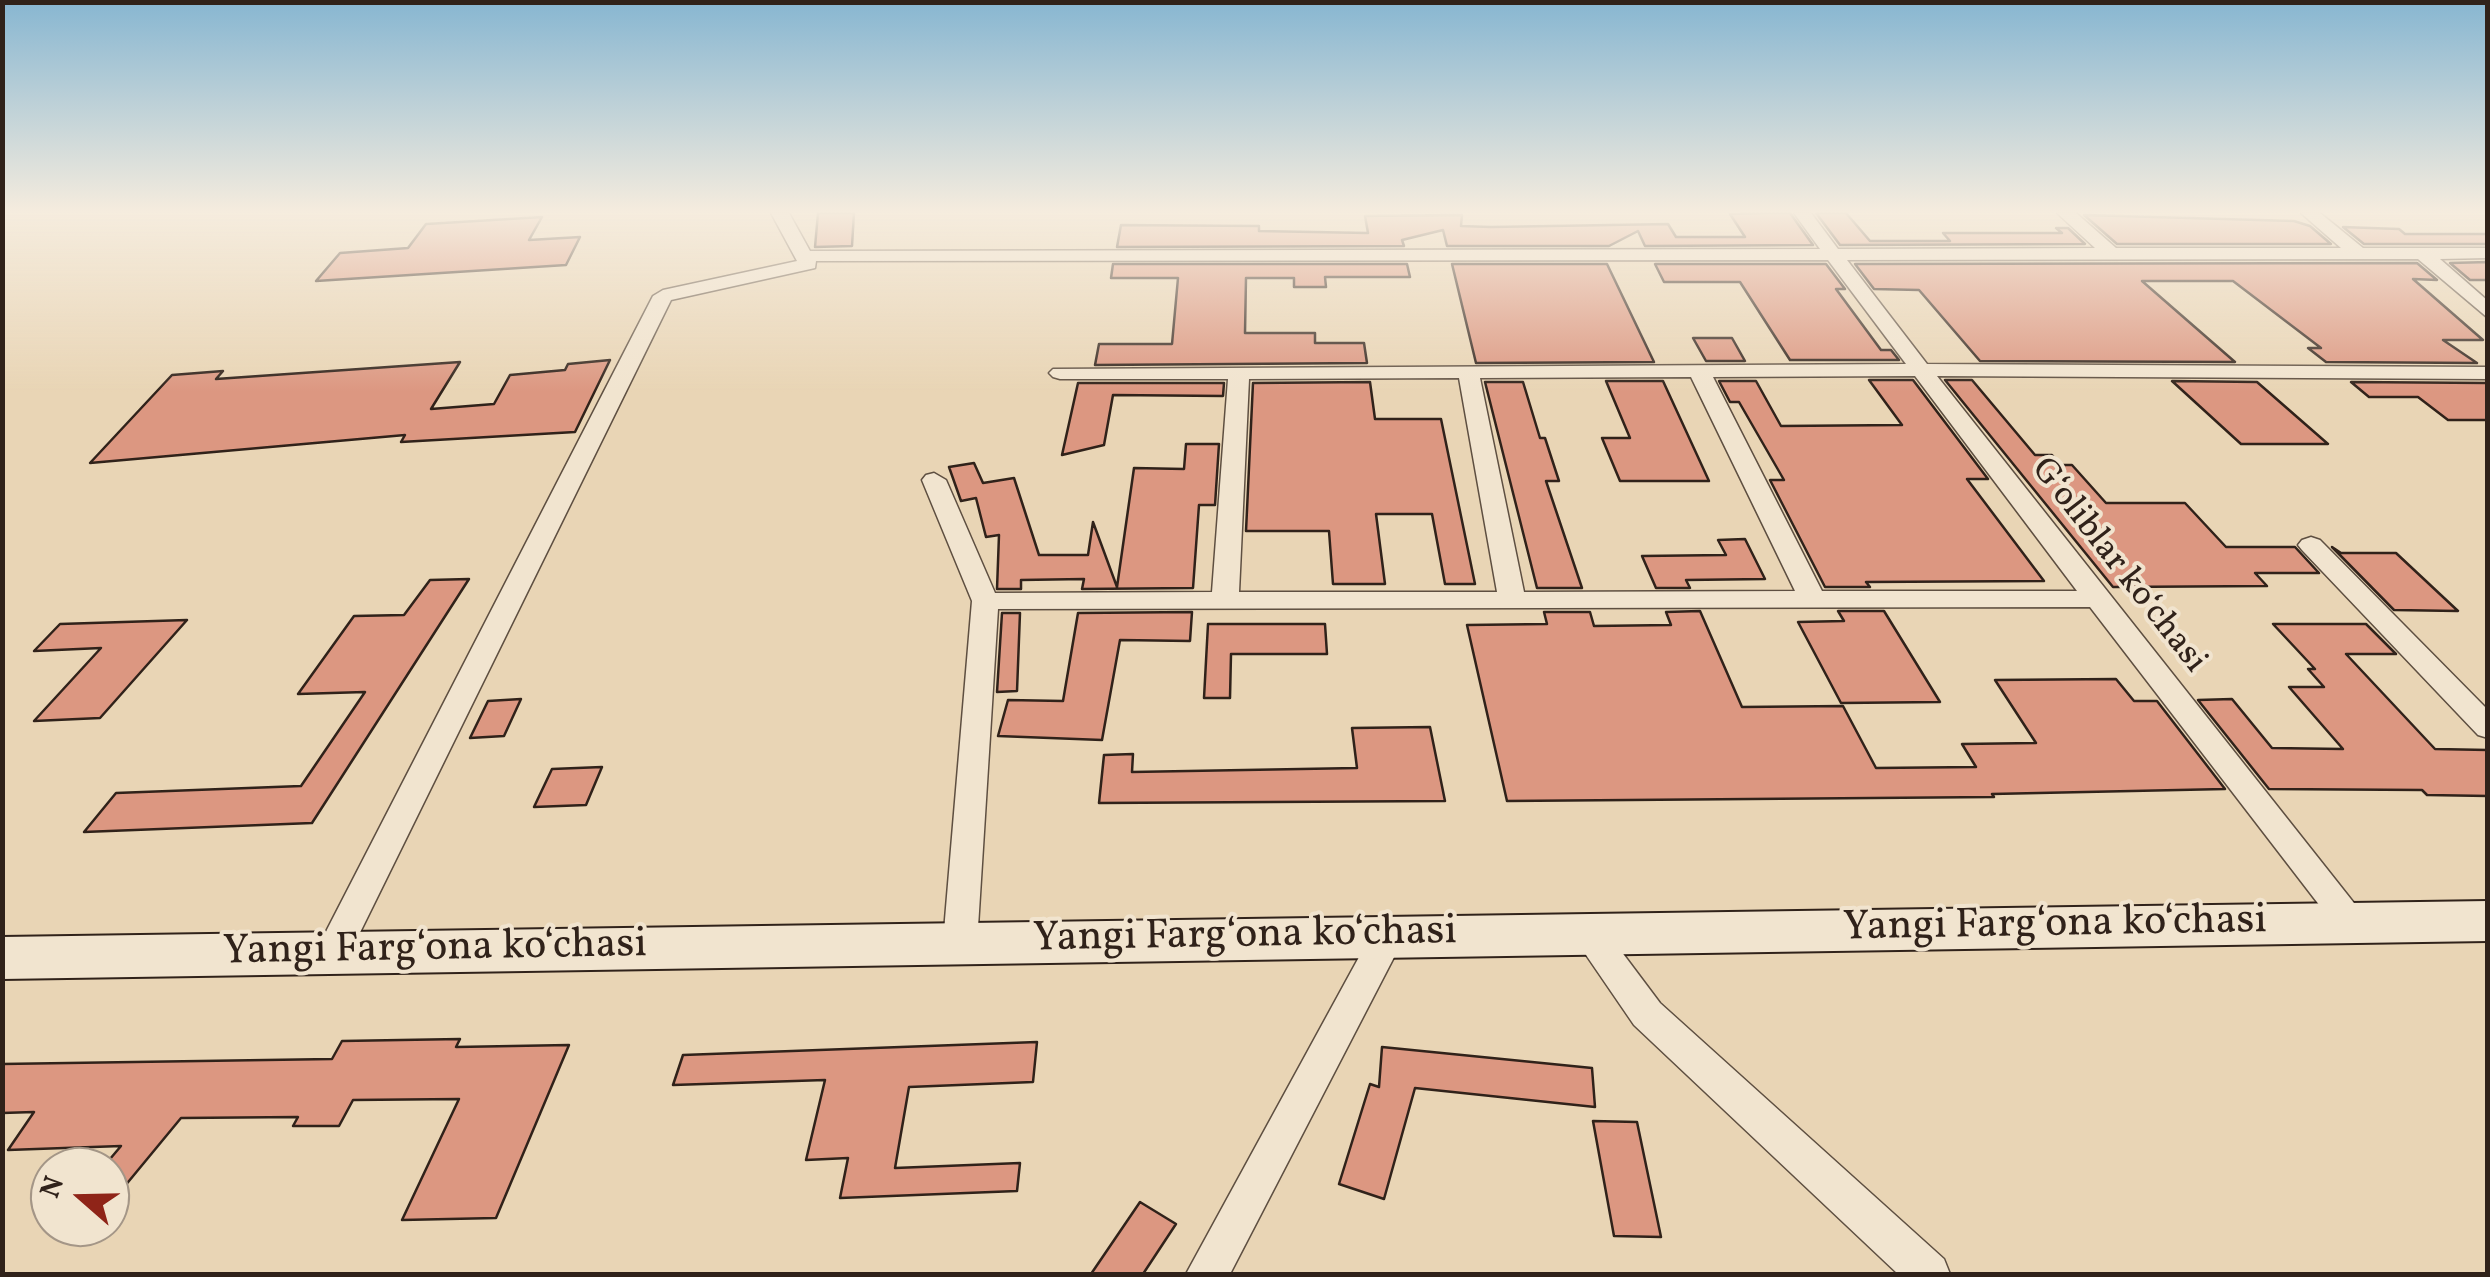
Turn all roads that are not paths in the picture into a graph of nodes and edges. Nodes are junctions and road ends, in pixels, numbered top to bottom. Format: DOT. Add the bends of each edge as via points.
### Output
graph roads {
  1 [pos="778,273"];
  2 [pos="1844,273"];
  3 [pos="2445,273"];
  4 [pos="2488,312"];
  5 [pos="1920,370"];
  6 [pos="1699,371"];
  7 [pos="1240,372"];
  8 [pos="1468,372"];
  9 [pos="1060,373"];
  10 [pos="2488,373"];
  11 [pos="934,480"];
  12 [pos="2312,545"];
  13 [pos="1225,600"];
  14 [pos="1512,600"];
  15 [pos="1812,600"];
  16 [pos="2098,600"];
  17 [pos="985,601"];
  18 [pos="2488,728"];
  19 [pos="2488,921"];
  20 [pos="2352,922"];
  21 [pos="1588,933"];
  22 [pos="1388,936"];
  23 [pos="960,942"];
  24 [pos="333,953"];
  25 [pos="2,958"];
  26 [pos="1208,1274"];
  27 [pos="1929,1274"];
  1 -- 24 [label="street" via="663,296"];
  2 -- 5 [label="street, Gʻoliblar koʻchasi"];
  3 -- 4 [label="street"];
  5 -- 6 [label="street"];
  5 -- 10 [label="street"];
  5 -- 16 [label="street, Gʻoliblar koʻchasi"];
  6 -- 8 [label="street"];
  6 -- 15 [label="street"];
  7 -- 8 [label="street"];
  7 -- 9 [label="street"];
  7 -- 13 [label="street"];
  8 -- 14 [label="street"];
  11 -- 17 [label="street"];
  12 -- 18 [label="street"];
  13 -- 14 [label="street"];
  13 -- 17 [label="street"];
  14 -- 15 [label="street"];
  15 -- 16 [label="street"];
  16 -- 20 [label="street, Gʻoliblar koʻchasi"];
  17 -- 23 [label="street"];
  19 -- 20 [label="main road, Yangi Fargʻona koʻchasi"];
  20 -- 21 [label="main road, Yangi Fargʻona koʻchasi"];
  21 -- 22 [label="main road, Yangi Fargʻona koʻchasi"];
  21 -- 27 [label="street" via="1647,1014"];
  22 -- 23 [label="main road, Yangi Fargʻona koʻchasi"];
  22 -- 26 [label="street"];
  23 -- 24 [label="main road, Yangi Fargʻona koʻchasi"];
  24 -- 25 [label="main road, Yangi Fargʻona koʻchasi"];
}
